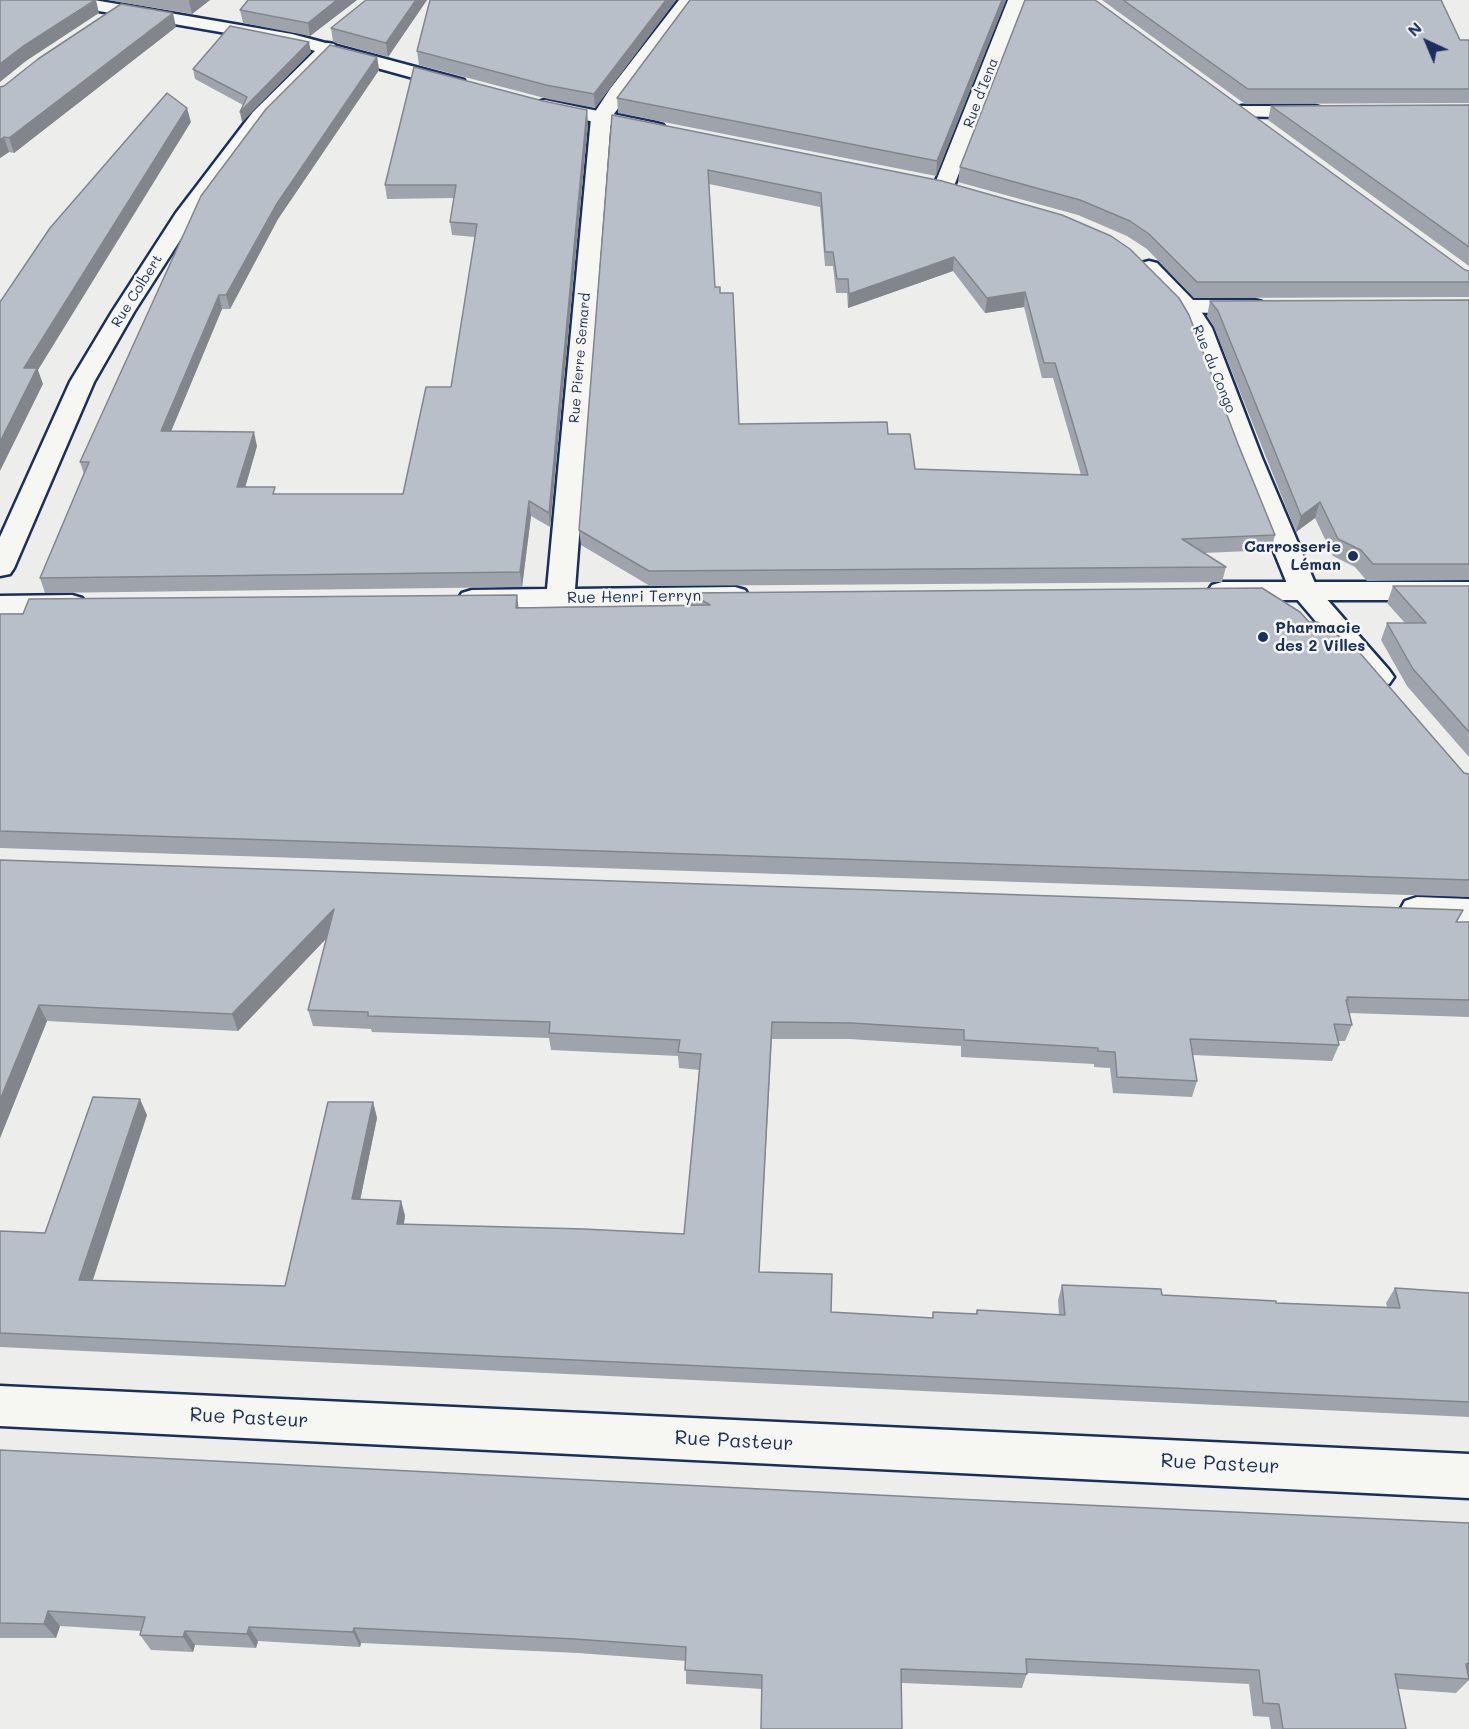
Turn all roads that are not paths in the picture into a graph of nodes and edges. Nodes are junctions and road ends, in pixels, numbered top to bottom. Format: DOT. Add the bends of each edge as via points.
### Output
graph roads {
  1 [pos="64,0"];
  2 [pos="688,0"];
  3 [pos="1017,0"];
  4 [pos="122,9"];
  5 [pos="95,26"];
  6 [pos="324,42"];
  7 [pos="477,89"];
  8 [pos="1223,98"];
  9 [pos="522,100"];
  10 [pos="1242,112"];
  11 [pos="1338,112"];
  12 [pos="601,118"];
  13 [pos="1270,132"];
  14 [pos="681,134"];
  15 [pos="921,182"];
  16 [pos="1137,256"];
  17 [pos="1281,306"];
  18 [pos="1187,307"];
  19 [pos="0,568"];
  20 [pos="1304,591"];
  21 [pos="1469,591"];
  22 [pos="1192,592"];
  23 [pos="763,596"];
  24 [pos="560,598"];
  25 [pos="441,599"];
  26 [pos="95,604"];
  27 [pos="0,605"];
  28 [pos="1400,700"];
  29 [pos="1392,909"];
  30 [pos="1469,912"];
  31 [pos="0,1406"];
  32 [pos="1469,1476"];
  1 -- 4 [label="street"];
  2 -- 12 [label="street"];
  3 -- 15 [label="street, Rue d'Iena" via="952,188"];
  4 -- 5 [label="street"];
  4 -- 6 [label="street"];
  6 -- 7 [label="street"];
  6 -- 19 [label="street, Rue Colbert" via="260,116 184,218 123,312 82,382"];
  8 -- 10 [label="street"];
  9 -- 12 [label="street"];
  10 -- 11 [label="street"];
  10 -- 13 [label="street"];
  12 -- 14 [label="street"];
  12 -- 24 [label="street, Rue Pierre Semard"];
  16 -- 18 [label="street, Rue du Congo"];
  17 -- 18 [label="street"];
  18 -- 20 [label="street, Rue du Congo" via="1200,328"];
  20 -- 21 [label="street"];
  20 -- 22 [label="street"];
  20 -- 28 [label="street, Rue du Congo"];
  23 -- 24 [label="street, Rue Henri Terryn"];
  24 -- 25 [label="street, Rue Henri Terryn"];
  26 -- 27 [label="street"];
  29 -- 30 [label="street"];
  31 -- 32 [label="street, Rue Pasteur"];
}
